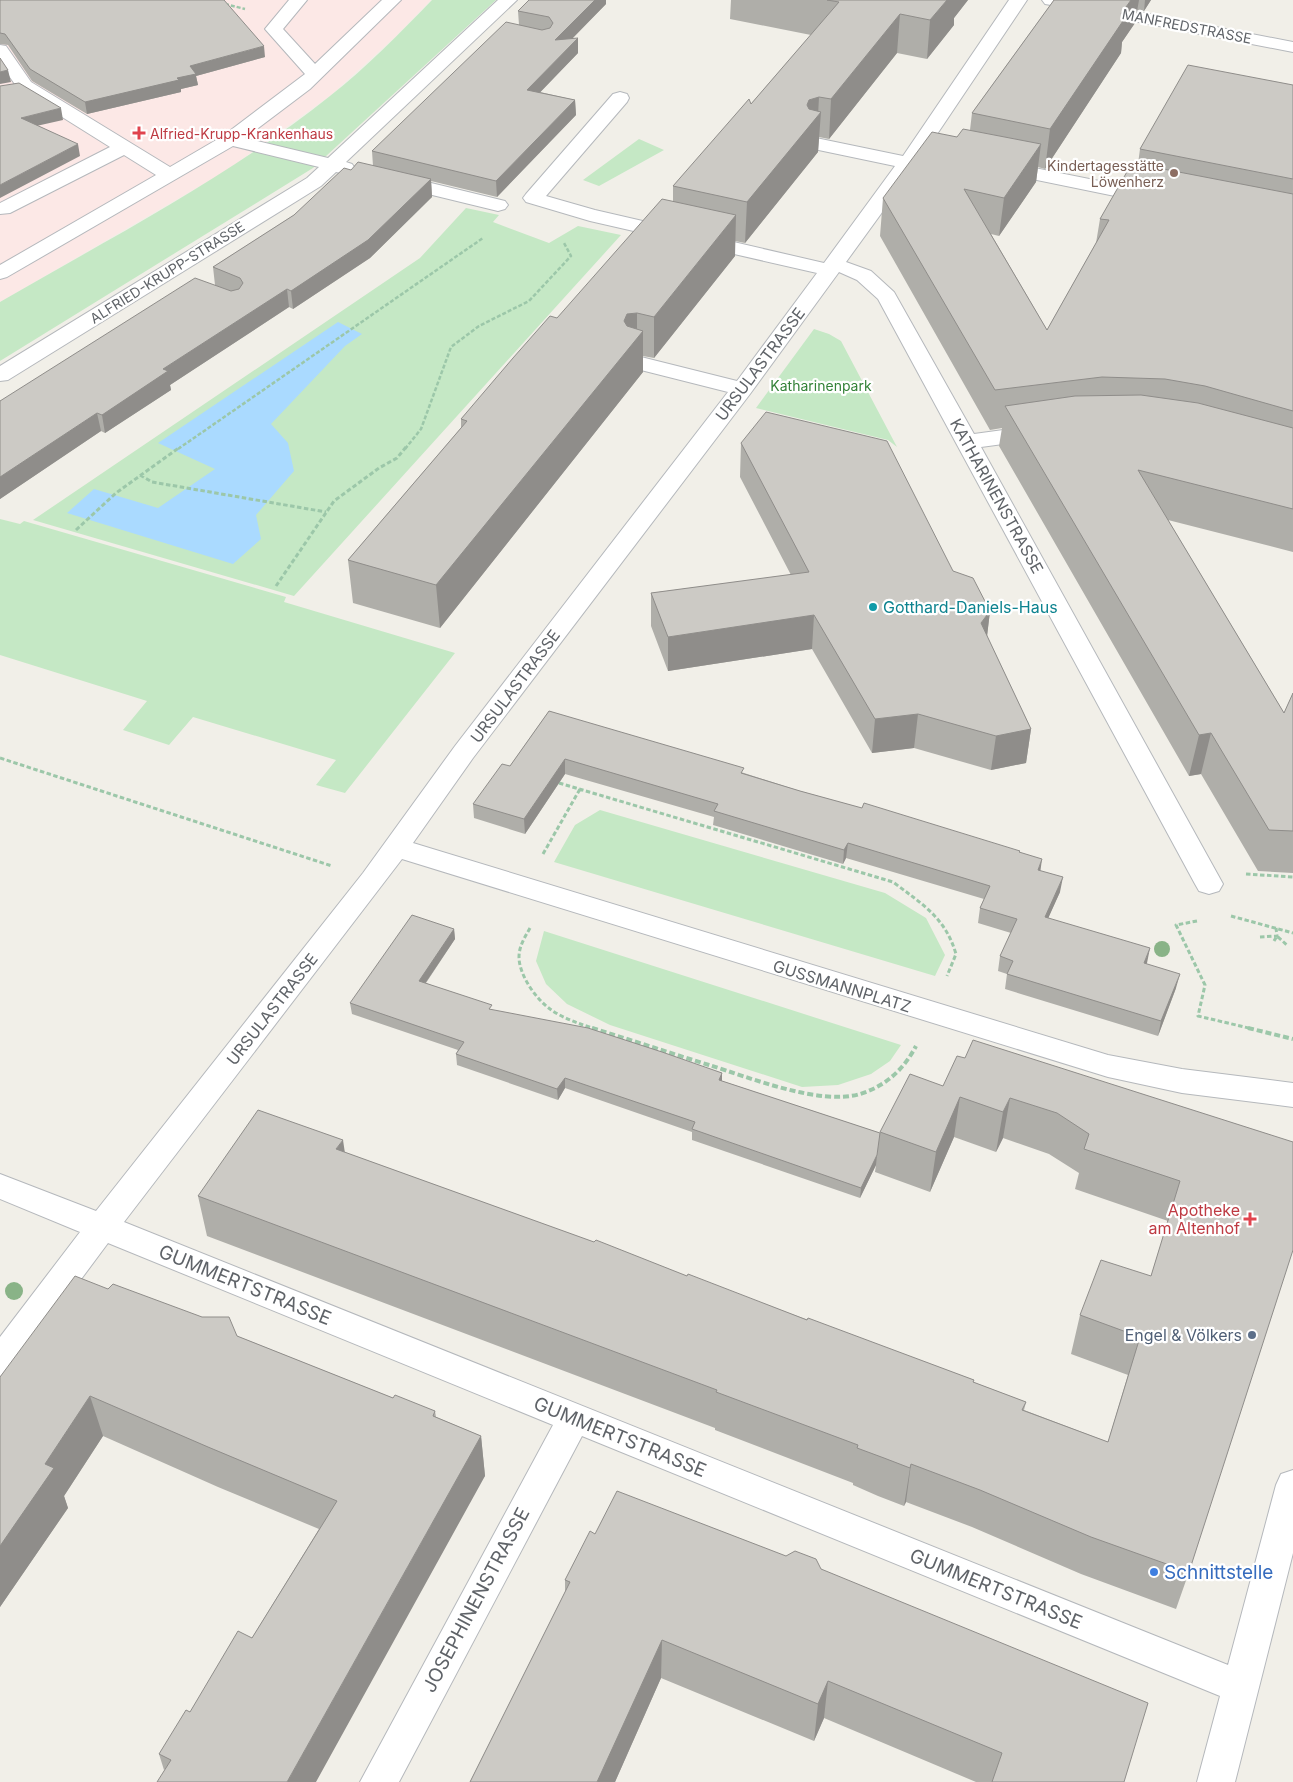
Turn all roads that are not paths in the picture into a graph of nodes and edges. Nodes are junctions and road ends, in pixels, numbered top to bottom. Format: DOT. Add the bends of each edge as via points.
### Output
graph roads {
  1 [pos="298,0"];
  2 [pos="392,0"];
  3 [pos="508,0"];
  4 [pos="1018,0"];
  5 [pos="1051,0"];
  6 [pos="1293,47"];
  7 [pos="0,50"];
  8 [pos="315,75"];
  9 [pos="620,98"];
  10 [pos="230,140"];
  11 [pos="816,144"];
  12 [pos="124,147"];
  13 [pos="920,156"];
  14 [pos="982,163"];
  15 [pos="332,165"];
  16 [pos="170,175"];
  17 [pos="1175,202"];
  18 [pos="498,205"];
  19 [pos="4,209"];
  20 [pos="832,267"];
  21 [pos="0,273"];
  22 [pos="165,274"];
  23 [pos="191,284"];
  24 [pos="637,362"];
  25 [pos="0,375"];
  26 [pos="742,389"];
  27 [pos="1055,430"];
  28 [pos="968,442"];
  29 [pos="397,848"];
  30 [pos="1209,884"];
  31 [pos="1293,1096"];
  32 [pos="0,1186"];
  33 [pos="101,1228"];
  34 [pos="0,1362"];
  35 [pos="574,1418"];
  36 [pos="1293,1485"];
  37 [pos="1240,1688"];
  38 [pos="379,1782"];
  39 [pos="1216,1782"];
  1 -- 8 [label="street" via="274,29"];
  2 -- 8 [label="street"];
  3 -- 15 [label="street, ALFRIED-KRUPP-STRASSE" via="490,27"];
  4 -- 13 [label="street, URSULASTRASSE"];
  5 -- 6 [label="street, MANFREDSTRASSE"];
  7 -- 12 [label="street" via="17,88"];
  8 -- 10 [label="street"];
  9 -- 20 [label="street, KATHARINENSTRASSE" via="533,198 590,215"];
  10 -- 15 [label="street"];
  10 -- 16 [label="street"];
  11 -- 13 [label="street"];
  12 -- 16 [label="street"];
  12 -- 19 [label="street"];
  13 -- 20 [label="street, URSULASTRASSE"];
  14 -- 17 [label="street"];
  15 -- 18 [label="street"];
  15 -- 22 [label="street, ALFRIED-KRUPP-STRASSE" via="314,182"];
  16 -- 21 [label="street"];
  20 -- 26 [label="street, URSULASTRASSE"];
  20 -- 28 [label="street, KATHARINENSTRASSE" via="856,270 870,278 887,296"];
  22 -- 23 [label="street"];
  22 -- 25 [label="street, ALFRIED-KRUPP-STRASSE"];
  24 -- 26 [label="street"];
  26 -- 29 [label="street, URSULASTRASSE" via="464,752"];
  27 -- 28 [label="street"];
  28 -- 30 [label="street, KATHARINENSTRASSE"];
  29 -- 31 [label="street, GUSSMANNPLATZ" via="1108,1066 1182,1081"];
  29 -- 33 [label="street, URSULASTRASSE"];
  32 -- 33 [label="street, GUMMERTSTRASSE"];
  33 -- 34 [label="street, URSULASTRASSE"];
  33 -- 35 [label="street, GUMMERTSTRASSE"];
  35 -- 37 [label="street, GUMMERTSTRASSE"];
  35 -- 38 [label="street, JOSEPHINENSTRASSE"];
  36 -- 37 [label="street"];
  37 -- 39 [label="street"];
}
